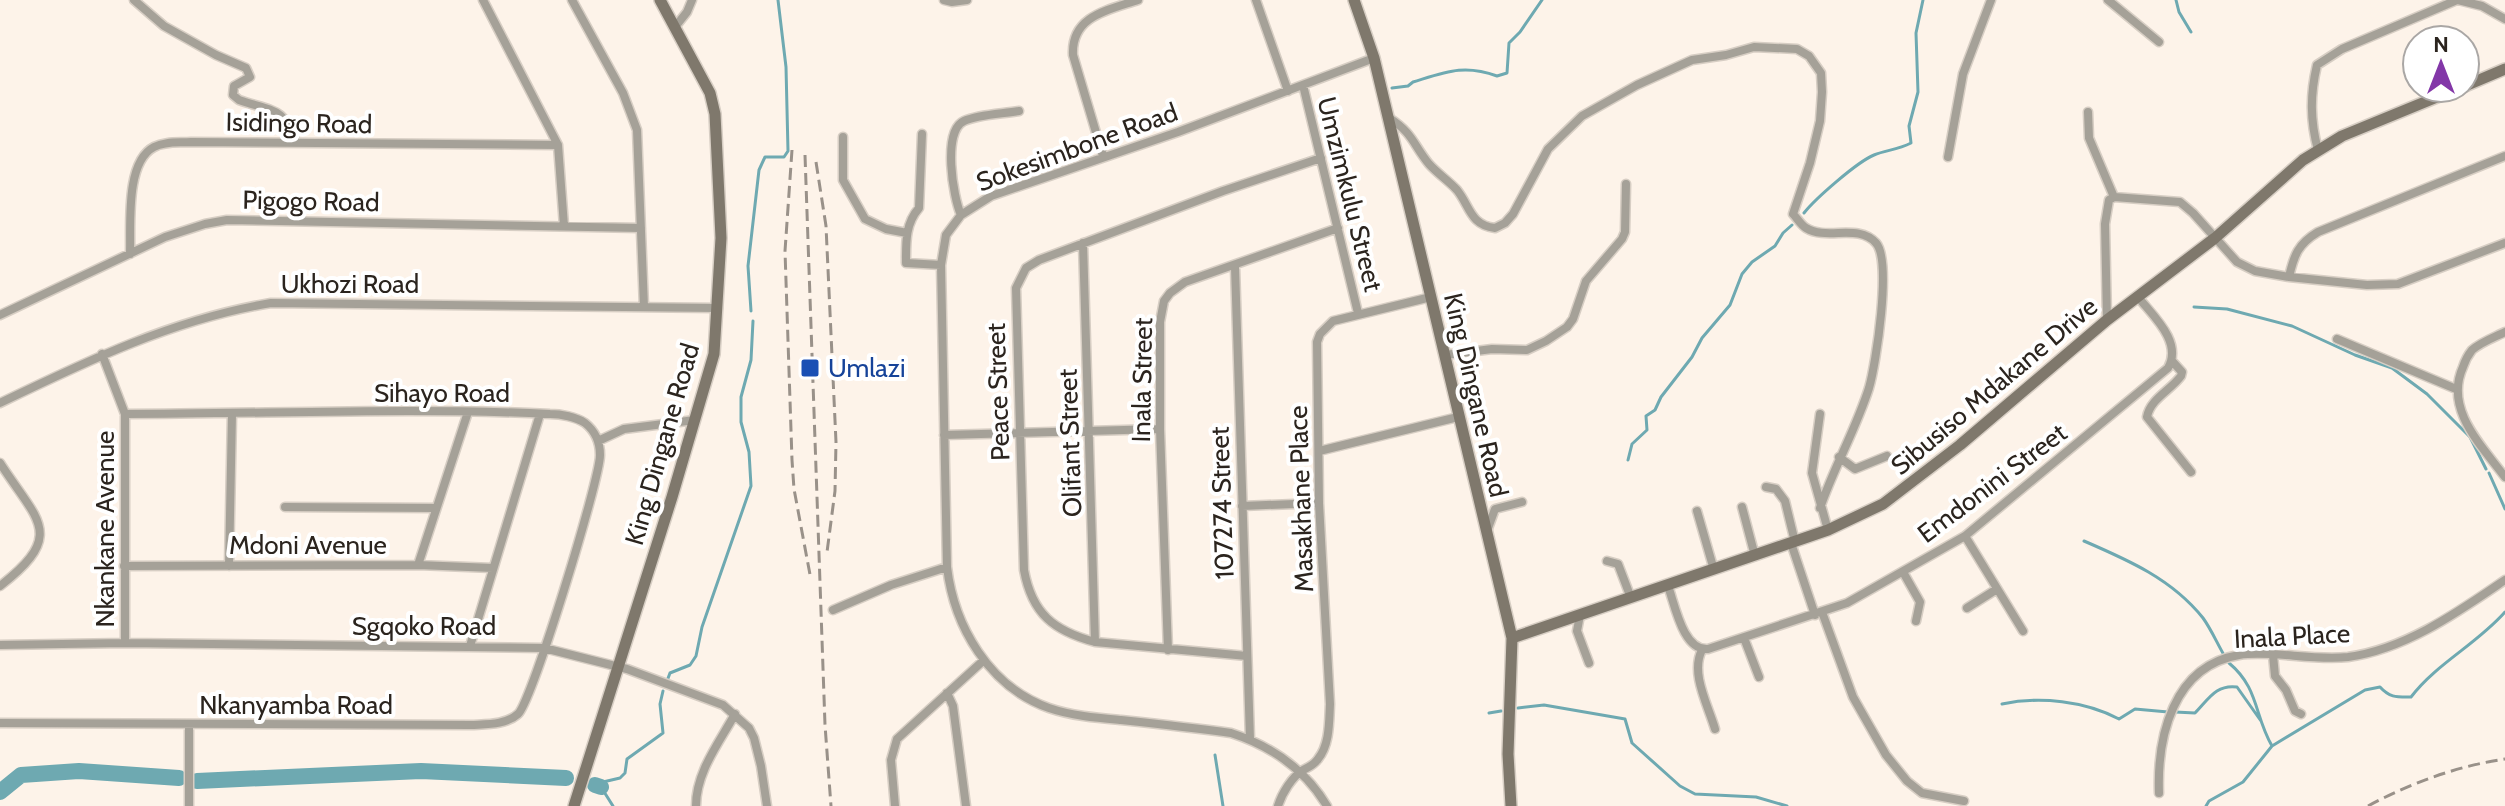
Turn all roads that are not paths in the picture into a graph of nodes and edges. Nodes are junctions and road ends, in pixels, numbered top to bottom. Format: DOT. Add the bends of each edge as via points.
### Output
graph roads {
  1 [pos="134,0"];
  2 [pos="483,0"];
  3 [pos="572,0"];
  4 [pos="660,0"];
  5 [pos="692,0"];
  6 [pos="944,0"];
  7 [pos="967,0"];
  8 [pos="1138,0"];
  9 [pos="1256,0"];
  10 [pos="1354,0"];
  11 [pos="1991,0"];
  12 [pos="2108,0"];
  13 [pos="2458,0"];
  14 [pos="2484,3"];
  15 [pos="2505,19"];
  16 [pos="675,27"];
  17 [pos="2159,42"];
  18 [pos="1374,58"];
  19 [pos="2505,69"];
  20 [pos="2481,79"];
  21 [pos="1303,85"];
  22 [pos="1288,91"];
  23 [pos="2420,104"];
  24 [pos="1019,111"];
  25 [pos="2088,112"];
  26 [pos="1388,117"];
  27 [pos="922,134"];
  28 [pos="843,137"];
  29 [pos="296,143"];
  30 [pos="558,145"];
  31 [pos="2318,150"];
  32 [pos="1103,156"];
  33 [pos="2505,156"];
  34 [pos="1948,157"];
  35 [pos="1321,158"];
  36 [pos="1626,184"];
  37 [pos="2114,197"];
  38 [pos="961,215"];
  39 [pos="564,226"];
  40 [pos="641,228"];
  41 [pos="1338,228"];
  42 [pos="907,233"];
  43 [pos="2214,236"];
  44 [pos="1083,243"];
  45 [pos="2505,243"];
  46 [pos="130,254"];
  47 [pos="941,265"];
  48 [pos="1235,267"];
  49 [pos="2289,277"];
  50 [pos="1431,297"];
  51 [pos="2138,297"];
  52 [pos="644,307"];
  53 [pos="718,308"];
  54 [pos="1358,313"];
  55 [pos="0,315"];
  56 [pos="2107,320"];
  57 [pos="2505,332"];
  58 [pos="2337,339"];
  59 [pos="102,354"];
  60 [pos="1445,355"];
  61 [pos="2172,361"];
  62 [pos="2456,389"];
  63 [pos="0,403"];
  64 [pos="468,412"];
  65 [pos="125,414"];
  66 [pos="232,414"];
  67 [pos="540,414"];
  68 [pos="1820,414"];
  69 [pos="1458,417"];
  70 [pos="695,420"];
  71 [pos="1160,429"];
  72 [pos="1090,431"];
  73 [pos="1019,432"];
  74 [pos="944,435"];
  75 [pos="598,441"];
  76 [pos="1319,451"];
  77 [pos="1887,456"];
  78 [pos="1839,457"];
  79 [pos="0,463"];
  80 [pos="2191,472"];
  81 [pos="2505,477"];
  82 [pos="1766,487"];
  83 [pos="1522,502"];
  84 [pos="1319,503"];
  85 [pos="1242,506"];
  86 [pos="285,507"];
  87 [pos="1742,507"];
  88 [pos="436,508"];
  89 [pos="1820,508"];
  90 [pos="1697,511"];
  91 [pos="1828,530"];
  92 [pos="1486,532"];
  93 [pos="1965,536"];
  94 [pos="1793,542"];
  95 [pos="1755,556"];
  96 [pos="1607,561"];
  97 [pos="418,565"];
  98 [pos="124,566"];
  99 [pos="229,566"];
  100 [pos="947,567"];
  101 [pos="493,568"];
  102 [pos="1714,570"];
  103 [pos="1903,572"];
  104 [pos="2505,580"];
  105 [pos="0,586"];
  106 [pos="1668,586"];
  107 [pos="1997,589"];
  108 [pos="1631,598"];
  109 [pos="1967,608"];
  110 [pos="833,610"];
  111 [pos="1818,614"];
  112 [pos="1580,615"];
  113 [pos="1916,621"];
  114 [pos="2023,631"];
  115 [pos="1512,638"];
  116 [pos="1744,638"];
  117 [pos="1095,642"];
  118 [pos="125,643"];
  119 [pos="0,645"];
  120 [pos="470,646"];
  121 [pos="544,648"];
  122 [pos="1168,650"];
  123 [pos="1702,650"];
  124 [pos="2273,655"];
  125 [pos="1247,656"];
  126 [pos="984,660"];
  127 [pos="1589,663"];
  128 [pos="617,666"];
  129 [pos="1759,677"];
  130 [pos="947,693"];
  131 [pos="735,714"];
  132 [pos="2301,714"];
  133 [pos="0,723"];
  134 [pos="189,725"];
  135 [pos="1715,729"];
  136 [pos="1250,739"];
  137 [pos="1301,771"];
  138 [pos="2159,793"];
  139 [pos="1964,801"];
  140 [pos="189,806"];
  141 [pos="574,806"];
  142 [pos="696,806"];
  143 [pos="767,806"];
  144 [pos="895,806"];
  145 [pos="966,806"];
  146 [pos="1278,806"];
  147 [pos="1327,806"];
  148 [pos="1511,806"];
  1 -- 29 [label="street" via="164,26 246,68 250,77 234,86 233,95 284,116"];
  2 -- 30 [label="street"];
  3 -- 40 [label="street" via="633,116 640,156"];
  4 -- 16 [label="street, King Dingane Road"];
  5 -- 16 [label="street"];
  6 -- 7 [label="street"];
  8 -- 32 [label="street" via="1090,17 1073,39"];
  9 -- 22 [label="street"];
  10 -- 18 [label="street, King Dingane Road"];
  11 -- 34 [label="street" via="1963,74"];
  12 -- 17 [label="street"];
  13 -- 14 [label="street"];
  13 -- 31 [label="street" via="2342,49 2317,65 2310,113"];
  14 -- 15 [label="street"];
  16 -- 53 [label="street, King Dingane Road" via="710,93 715,114 721,238"];
  18 -- 21 [label="street, Sokesimbone Road"];
  18 -- 26 [label="street, King Dingane Road"];
  19 -- 20 [label="street"];
  21 -- 22 [label="street, Sokesimbone Road"];
  21 -- 35 [label="street, Umzimkulu Street"];
  22 -- 32 [label="street, Sokesimbone Road"];
  23 -- 31 [label="street, Sibusiso Mdakane Drive"];
  24 -- 38 [label="street" via="963,121 954,132 954,190"];
  25 -- 37 [label="street" via="2089,138"];
  26 -- 50 [label="street, King Dingane Road"];
  26 -- 78 [label="street" via="1412,135 1429,163 1459,192 1472,218 1495,228 1513,214 1553,143 1590,111 1650,78 1704,57 1754,47 1804,52 1821,73 1822,103 1793,214 1812,230 1866,236 1879,246 1884,261 1873,372"];
  27 -- 42 [label="street" via="919,208"];
  28 -- 42 [label="street" via="843,180 865,219"];
  29 -- 30 [label="street, Isidingo Road"];
  29 -- 46 [label="street, Isidingo Road" via="191,142 153,148 140,160 134,177"];
  30 -- 39 [label="street"];
  31 -- 43 [label="street, Sibusiso Mdakane Drive"];
  32 -- 38 [label="street, Sokesimbone Road" via="991,196"];
  33 -- 49 [label="street" via="2318,232 2300,244"];
  35 -- 41 [label="street, Umzimkulu Street"];
  35 -- 44 [label="street, Peace Street"];
  36 -- 60 [label="street" via="1625,232 1586,281 1567,327 1527,350"];
  37 -- 43 [label="street" via="2180,202"];
  37 -- 56 [label="street" via="2105,224"];
  38 -- 47 [label="street, Sokesimbone Road" via="946,235"];
  39 -- 40 [label="street, Pigogo Road"];
  39 -- 46 [label="street, Pigogo Road" via="227,220 165,237"];
  40 -- 52 [label="street"];
  41 -- 48 [label="street, Inala Street"];
  41 -- 54 [label="street, Umzimkulu Street"];
  42 -- 47 [label="street" via="906,263"];
  43 -- 49 [label="street" via="2245,268"];
  43 -- 51 [label="street, Sibusiso Mdakane Drive"];
  44 -- 72 [label="street, Olifant Street"];
  44 -- 73 [label="street, Peace Street" via="1026,268 1016,288"];
  45 -- 49 [label="street" via="2398,284"];
  46 -- 55 [label="street, Pigogo Road"];
  47 -- 74 [label="street, Sokesimbone Road"];
  48 -- 71 [label="street, Inala Street" via="1185,282 1164,301"];
  48 -- 85 [label="street, 107274 Street"];
  50 -- 54 [label="street, Masakhane Place"];
  50 -- 60 [label="street, King Dingane Road"];
  51 -- 56 [label="street, Sibusiso Mdakane Drive"];
  51 -- 61 [label="street" via="2168,337"];
  52 -- 53 [label="street, Ukhozi Road"];
  52 -- 59 [label="street, Ukhozi Road" via="282,302 151,334"];
  53 -- 70 [label="street, King Dingane Road" via="714,354"];
  54 -- 76 [label="street, Masakhane Place" via="1333,321 1317,342"];
  56 -- 91 [label="street, Sibusiso Mdakane Drive" via="1905,489"];
  57 -- 62 [label="street" via="2473,350"];
  58 -- 62 [label="street"];
  59 -- 63 [label="street, Ukhozi Road"];
  59 -- 65 [label="street"];
  60 -- 69 [label="street, King Dingane Road"];
  61 -- 80 [label="street" via="2182,372 2180,379 2148,409 2147,417"];
  61 -- 93 [label="street, Emdonini Street" via="2124,407"];
  62 -- 81 [label="street" via="2460,411"];
  64 -- 66 [label="street, Sihayo Road"];
  64 -- 67 [label="street, Sihayo Road"];
  64 -- 88 [label="street"];
  65 -- 66 [label="street, Sihayo Road"];
  65 -- 98 [label="street, Nkankane Avenue"];
  66 -- 99 [label="street"];
  67 -- 75 [label="street, Sihayo Road" via="584,422"];
  67 -- 101 [label="street"];
  68 -- 89 [label="street" via="1812,473"];
  69 -- 76 [label="street"];
  69 -- 92 [label="street, King Dingane Road"];
  70 -- 75 [label="street" via="624,429"];
  70 -- 128 [label="street, King Dingane Road"];
  71 -- 72 [label="street"];
  71 -- 122 [label="street, Inala Street"];
  72 -- 73 [label="street"];
  72 -- 117 [label="street, Olifant Street"];
  73 -- 74 [label="street"];
  73 -- 117 [label="street, Peace Street" via="1027,587 1054,626"];
  74 -- 100 [label="street, Sokesimbone Road"];
  75 -- 121 [label="street" via="600,458 590,506"];
  76 -- 84 [label="street, Masakhane Place"];
  77 -- 78 [label="street" via="1855,469"];
  78 -- 89 [label="street"];
  79 -- 105 [label="street" via="36,514 40,534 27,566"];
  82 -- 94 [label="street" via="1776,489 1785,501"];
  83 -- 92 [label="street" via="1495,509"];
  84 -- 85 [label="street"];
  84 -- 137 [label="street, Masakhane Place" via="1330,704 1324,751"];
  85 -- 125 [label="street, 107274 Street"];
  86 -- 88 [label="street"];
  87 -- 95 [label="street"];
  88 -- 97 [label="street"];
  89 -- 91 [label="street"];
  90 -- 102 [label="street"];
  91 -- 94 [label="street, Sibusiso Mdakane Drive"];
  92 -- 115 [label="street, King Dingane Road"];
  93 -- 103 [label="street, Emdonini Street"];
  93 -- 107 [label="street"];
  94 -- 95 [label="street, Sibusiso Mdakane Drive"];
  94 -- 111 [label="street"];
  95 -- 102 [label="street, Sibusiso Mdakane Drive"];
  96 -- 108 [label="street" via="1618,564"];
  97 -- 99 [label="street, Mdoni Avenue"];
  97 -- 101 [label="street, Mdoni Avenue"];
  98 -- 99 [label="street, Mdoni Avenue"];
  98 -- 118 [label="street, Nkankane Avenue"];
  100 -- 110 [label="street"];
  100 -- 126 [label="street, Sokesimbone Road" via="957,615"];
  101 -- 120 [label="street"];
  102 -- 106 [label="street, Sibusiso Mdakane Drive"];
  103 -- 111 [label="street, Emdonini Street"];
  103 -- 113 [label="street" via="1920,602"];
  104 -- 124 [label="street, Inala Place" via="2443,621 2380,648 2347,657"];
  106 -- 108 [label="street, Sibusiso Mdakane Drive"];
  106 -- 123 [label="street" via="1685,633"];
  107 -- 109 [label="street"];
  107 -- 114 [label="street"];
  108 -- 112 [label="street, Sibusiso Mdakane Drive"];
  111 -- 116 [label="street, Emdonini Street"];
  111 -- 139 [label="street" via="1853,697 1886,755 1922,793"];
  112 -- 115 [label="street, Sibusiso Mdakane Drive"];
  112 -- 127 [label="street" via="1577,631"];
  115 -- 148 [label="street, King Dingane Road"];
  116 -- 123 [label="street, Emdonini Street"];
  116 -- 129 [label="street"];
  117 -- 122 [label="street, Peace Street"];
  118 -- 119 [label="street, Sgqoko Road"];
  118 -- 120 [label="street, Sgqoko Road"];
  120 -- 121 [label="street, Sgqoko Road"];
  121 -- 128 [label="street, Sgqoko Road"];
  121 -- 134 [label="street, Nkanyamba Road" via="522,710 503,722"];
  122 -- 125 [label="street, Peace Street"];
  123 -- 135 [label="street" via="1697,670"];
  124 -- 132 [label="street" via="2275,676"];
  124 -- 138 [label="street, Inala Place" via="2226,658 2191,678 2166,726"];
  125 -- 136 [label="street, 107274 Street"];
  126 -- 130 [label="street"];
  126 -- 136 [label="street, Sokesimbone Road" via="1026,697 1049,708"];
  128 -- 131 [label="street, Sgqoko Road"];
  128 -- 141 [label="street, King Dingane Road"];
  130 -- 144 [label="street" via="908,726 892,749"];
  130 -- 145 [label="street"];
  131 -- 142 [label="street" via="701,775"];
  131 -- 143 [label="street" via="754,738"];
  133 -- 134 [label="street, Nkanyamba Road"];
  134 -- 140 [label="street"];
  136 -- 137 [label="street, Sokesimbone Road"];
  137 -- 146 [label="street, Masakhane Place"];
  137 -- 147 [label="street, Sokesimbone Road"];
}
